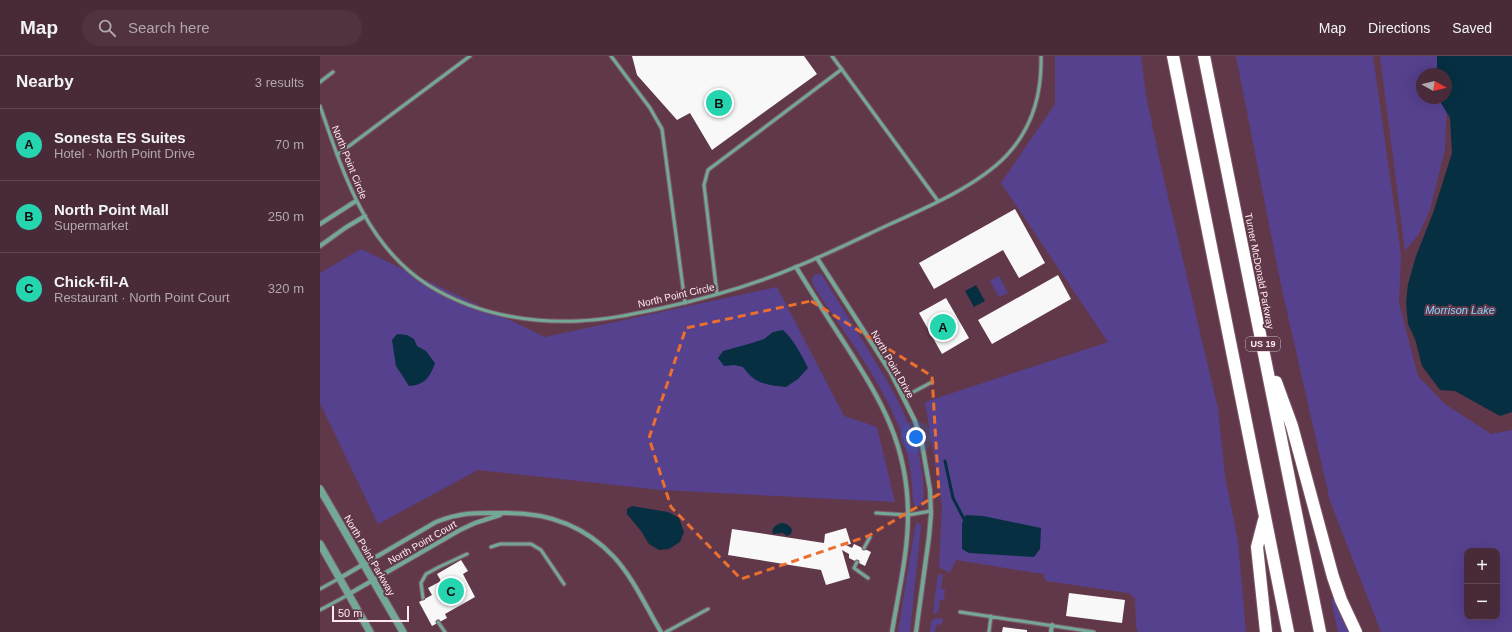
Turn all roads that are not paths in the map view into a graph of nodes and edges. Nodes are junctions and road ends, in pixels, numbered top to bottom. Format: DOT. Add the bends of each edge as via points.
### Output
graph roads {
  1 [pos="470,56"];
  2 [pos="611,56"];
  3 [pos="832,56"];
  4 [pos="1041,56"];
  5 [pos="1173,56"];
  6 [pos="1204,56"];
  7 [pos="842,69"];
  8 [pos="333,72"];
  9 [pos="320,82"];
  10 [pos="320,106"];
  11 [pos="337,155"];
  12 [pos="356,201"];
  13 [pos="938,201"];
  14 [pos="365,216"];
  15 [pos="320,224"];
  16 [pos="320,246"];
  17 [pos="817,258"];
  18 [pos="796,267"];
  19 [pos="717,294"];
  20 [pos="685,303"];
  21 [pos="1263,348"];
  22 [pos="932,382"];
  23 [pos="904,397"];
  24 [pos="320,489"];
  25 [pos="931,511"];
  26 [pos="876,513"];
  27 [pos="506,514"];
  28 [pos="908,515"];
  29 [pos="1265,517"];
  30 [pos="870,536"];
  31 [pos="320,544"];
  32 [pos="491,547"];
  33 [pos="864,548"];
  34 [pos="467,554"];
  35 [pos="856,562"];
  36 [pos="364,564"];
  37 [pos="340,578"];
  38 [pos="868,578"];
  39 [pos="373,579"];
  40 [pos="564,584"];
  41 [pos="320,589"];
  42 [pos="349,594"];
  43 [pos="423,598"];
  44 [pos="708,609"];
  45 [pos="320,610"];
  46 [pos="960,612"];
  47 [pos="991,616"];
  48 [pos="438,622"];
  49 [pos="1052,625"];
  50 [pos="370,632"];
  51 [pos="403,632"];
  52 [pos="445,632"];
  53 [pos="661,632"];
  54 [pos="666,632"];
  55 [pos="892,632"];
  56 [pos="916,632"];
  57 [pos="989,632"];
  58 [pos="1051,632"];
  59 [pos="1094,632"];
  60 [pos="1266,632"];
  61 [pos="1288,632"];
  62 [pos="1320,632"];
  63 [pos="1356,632"];
  1 -- 11 [label="lane"];
  2 -- 20 [label="lane" via="650,108 662,129"];
  3 -- 7 [label="lane"];
  4 -- 13 [label="lane, North Point Circle" via="1041,84 1038,97 1020,138 1005,158 991,169"];
  5 -- 29 [label="highway, US 19"];
  6 -- 21 [label="highway, Turner McDonald Parkway / US 19"];
  7 -- 13 [label="lane"];
  7 -- 19 [label="lane" via="708,170 704,184"];
  8 -- 9 [label="lane"];
  10 -- 11 [label="lane, North Point Circle"];
  11 -- 12 [label="lane, North Point Circle"];
  12 -- 14 [label="lane, North Point Circle"];
  12 -- 15 [label="street"];
  13 -- 17 [label="lane, North Point Circle"];
  14 -- 16 [label="street"];
  14 -- 20 [label="lane, North Point Circle" via="375,233 399,260 426,283 466,304 494,314 535,320 578,321 606,319"];
  17 -- 18 [label="lane, North Point Circle"];
  17 -- 23 [label="street, North Point Drive"];
  18 -- 19 [label="lane, North Point Circle"];
  18 -- 28 [label="street" via="883,407 900,450 905,471"];
  19 -- 20 [label="lane, North Point Circle"];
  21 -- 62 [label="highway, Turner McDonald Parkway / US 19"];
  21 -- 63 [label="highway" via="1292,426 1340,600"];
  22 -- 23 [label="lane"];
  23 -- 25 [label="street, North Point Drive" via="922,444"];
  24 -- 36 [label="street, North Point Parkway"];
  25 -- 28 [label="lane"];
  25 -- 56 [label="street, North Point Drive"];
  26 -- 28 [label="lane"];
  27 -- 36 [label="street, North Point Court" via="469,513 453,516 436,522"];
  27 -- 39 [label="street, North Point Court" via="491,517 460,530"];
  27 -- 53 [label="street, North Point Court" via="525,513 558,521 600,544 626,573"];
  28 -- 55 [label="street"];
  29 -- 60 [label="highway" via="1257,547"];
  29 -- 61 [label="highway, US 19"];
  30 -- 33 [label="lane"];
  31 -- 37 [label="street"];
  32 -- 40 [label="lane" via="500,544 531,544 541,550"];
  34 -- 43 [label="lane" via="426,574 421,582"];
  35 -- 38 [label="lane" via="854,568"];
  36 -- 37 [label="street, North Point Court"];
  36 -- 39 [label="street, North Point Parkway"];
  37 -- 41 [label="lane"];
  37 -- 42 [label="street"];
  39 -- 42 [label="street, North Point Court"];
  39 -- 51 [label="street, North Point Parkway"];
  42 -- 45 [label="lane"];
  42 -- 50 [label="street"];
  44 -- 54 [label="lane"];
  46 -- 47 [label="lane"];
  47 -- 49 [label="lane"];
  47 -- 57 [label="lane"];
  48 -- 52 [label="lane"];
  49 -- 58 [label="street"];
  49 -- 59 [label="lane"];
}
